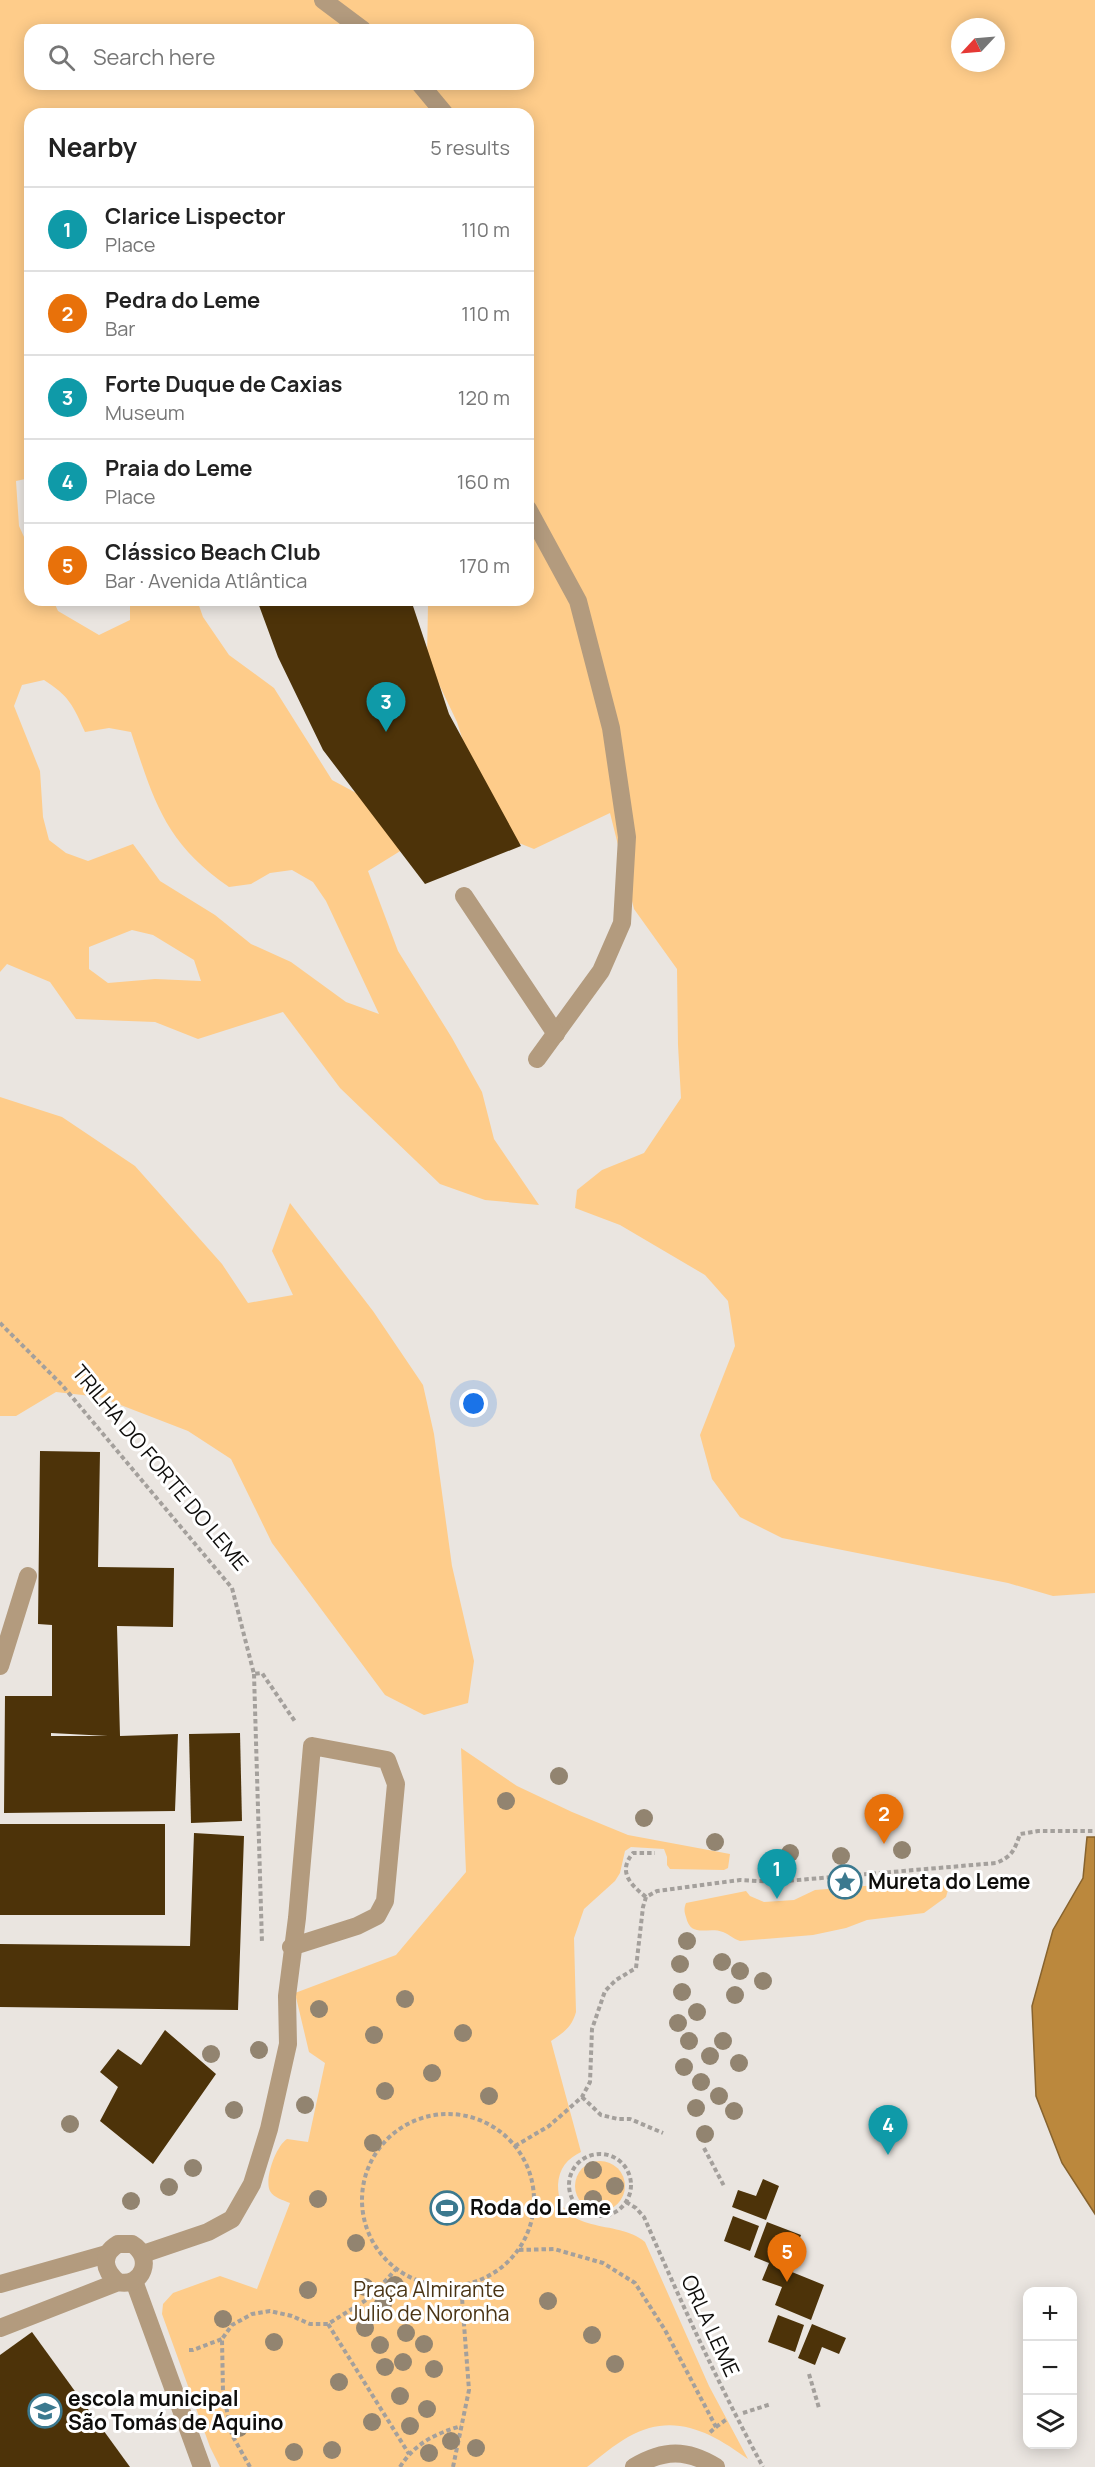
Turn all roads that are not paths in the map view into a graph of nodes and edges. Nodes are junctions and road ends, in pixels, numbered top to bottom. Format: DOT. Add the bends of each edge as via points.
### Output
graph roads {
  1 [pos="323,0"];
  2 [pos="355,24"];
  3 [pos="425,90"];
  4 [pos="440,108"];
  5 [pos="534,520"];
  6 [pos="464,896"];
  7 [pos="556,1034"];
  8 [pos="537,1059"];
  9 [pos="28,1576"];
  10 [pos="0,1666"];
  11 [pos="291,1947"];
  12 [pos="108,2254"];
  13 [pos="143,2254"];
  14 [pos="126,2281"];
  15 [pos="0,2284"];
  16 [pos="0,2327"];
  17 [pos="202,2467"];
  18 [pos="634,2467"];
  19 [pos="716,2467"];
  1 -- 2 [label="street"];
  3 -- 4 [label="street"];
  5 -- 7 [label="street" via="578,602 611,728 627,837 622,923 601,971"];
  6 -- 7 [label="street"];
  7 -- 8 [label="street"];
  9 -- 10 [label="street"];
  11 -- 11 [label="street" via="312,1746 387,1760 396,1784 385,1901 377,1916 357,1926"];
  11 -- 13 [label="street" via="286,1996 288,2044 252,2184 232,2219 208,2232"];
  12 -- 13 [label="street" via="111,2248 125,2242"];
  12 -- 14 [label="street" via="105,2265 109,2275"];
  12 -- 15 [label="street"];
  13 -- 14 [label="street" via="142,2274"];
  14 -- 16 [label="street"];
  14 -- 17 [label="street"];
  18 -- 19 [label="street" via="677,2452 698,2456"];
}
